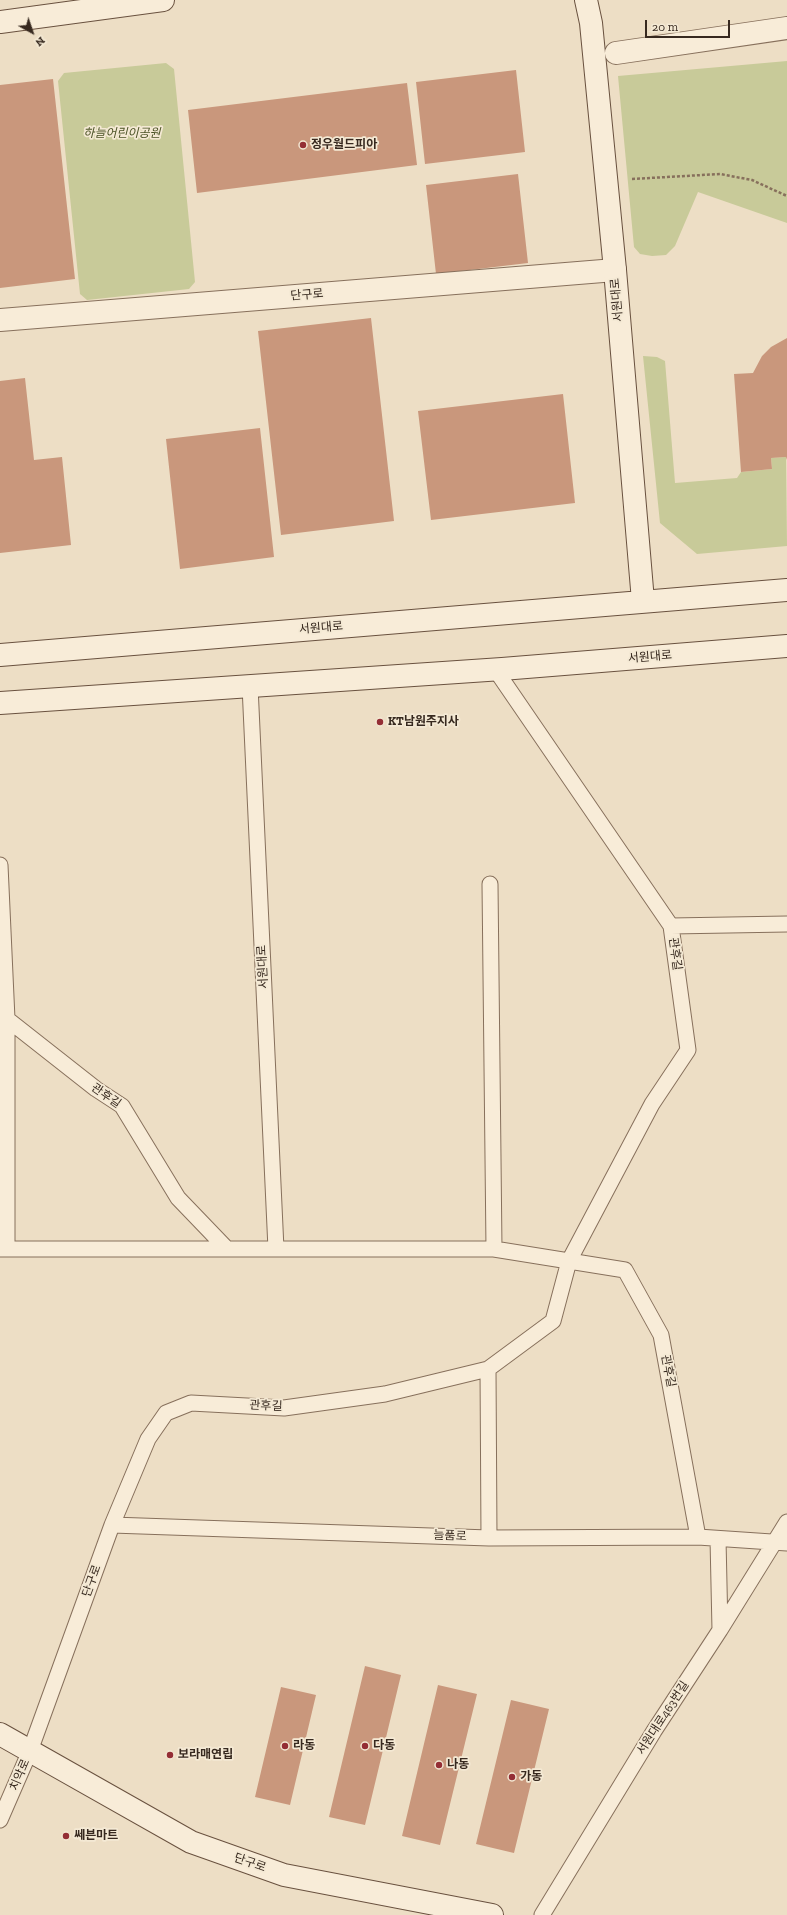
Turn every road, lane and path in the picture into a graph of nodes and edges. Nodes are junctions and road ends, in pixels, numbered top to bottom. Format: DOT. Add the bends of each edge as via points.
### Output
graph roads {
  1 [pos="163,0"];
  2 [pos="586,0"];
  3 [pos="0,22"];
  4 [pos="787,28"];
  5 [pos="616,53"];
  6 [pos="628,179"];
  7 [pos="787,196"];
  8 [pos="615,270"];
  9 [pos="0,320"];
  10 [pos="787,590"];
  11 [pos="643,602"];
  12 [pos="787,646"];
  13 [pos="0,655"];
  14 [pos="495,669"];
  15 [pos="250,686"];
  16 [pos="0,703"];
  17 [pos="0,865"];
  18 [pos="490,884"];
  19 [pos="787,924"];
  20 [pos="671,926"];
  21 [pos="8,1019"];
  22 [pos="4,1066"];
  23 [pos="4,1249"];
  24 [pos="227,1249"];
  25 [pos="276,1249"];
  26 [pos="494,1249"];
  27 [pos="569,1260"];
  28 [pos="488,1369"];
  29 [pos="787,1522"];
  30 [pos="112,1524"];
  31 [pos="698,1537"];
  32 [pos="489,1538"];
  33 [pos="718,1539"];
  34 [pos="780,1543"];
  35 [pos="720,1630"];
  36 [pos="0,1734"];
  37 [pos="30,1751"];
  38 [pos="0,1820"];
  39 [pos="492,1915"];
  40 [pos="542,1915"];
  1 -- 3 [label="street"];
  2 -- 8 [label="street, 서원대로" via="591,23"];
  4 -- 5 [label="street"];
  6 -- 7 [label="path" via="720,174 752,180"];
  8 -- 9 [label="street, 단구로"];
  8 -- 11 [label="street, 서원대로"];
  10 -- 11 [label="street, 서원대로"];
  11 -- 13 [label="street, 서원대로"];
  12 -- 14 [label="street, 서원대로"];
  14 -- 15 [label="street, 서원대로"];
  14 -- 20 [label="lane, 관후길"];
  15 -- 16 [label="street, 서원대로"];
  15 -- 25 [label="lane, 서원대로"];
  17 -- 21 [label="lane, 관후길"];
  18 -- 26 [label="lane"];
  19 -- 20 [label="lane"];
  20 -- 27 [label="lane, 관후길" via="688,1050 652,1104"];
  21 -- 22 [label="lane, 관후길"];
  21 -- 24 [label="lane, 관후길" via="96,1089 122,1106 178,1198"];
  22 -- 23 [label="lane, 관후길"];
  23 -- 24 [label="lane, 관후길"];
  24 -- 25 [label="lane, 관후길"];
  25 -- 26 [label="lane, 관후길"];
  26 -- 27 [label="lane, 관후길"];
  27 -- 28 [label="lane, 관후길" via="553,1320"];
  27 -- 31 [label="lane, 관후길" via="624,1270 661,1335"];
  28 -- 30 [label="lane, 관후길" via="385,1394 284,1408 191,1403 166,1413 148,1439"];
  28 -- 32 [label="lane"];
  29 -- 34 [label="lane, 서원대로463번길"];
  30 -- 32 [label="lane, 늘품로"];
  30 -- 37 [label="lane, 단구로"];
  31 -- 32 [label="lane, 늘품로"];
  31 -- 33 [label="lane, 늘품로"];
  33 -- 34 [label="lane, 늘품로"];
  33 -- 35 [label="lane"];
  34 -- 35 [label="lane, 서원대로463번길"];
  35 -- 40 [label="lane, 서원대로463번길" via="654,1731"];
  36 -- 37 [label="street, 단구로"];
  37 -- 38 [label="lane, 치악로"];
  37 -- 39 [label="street, 단구로" via="191,1842 284,1875"];
}
